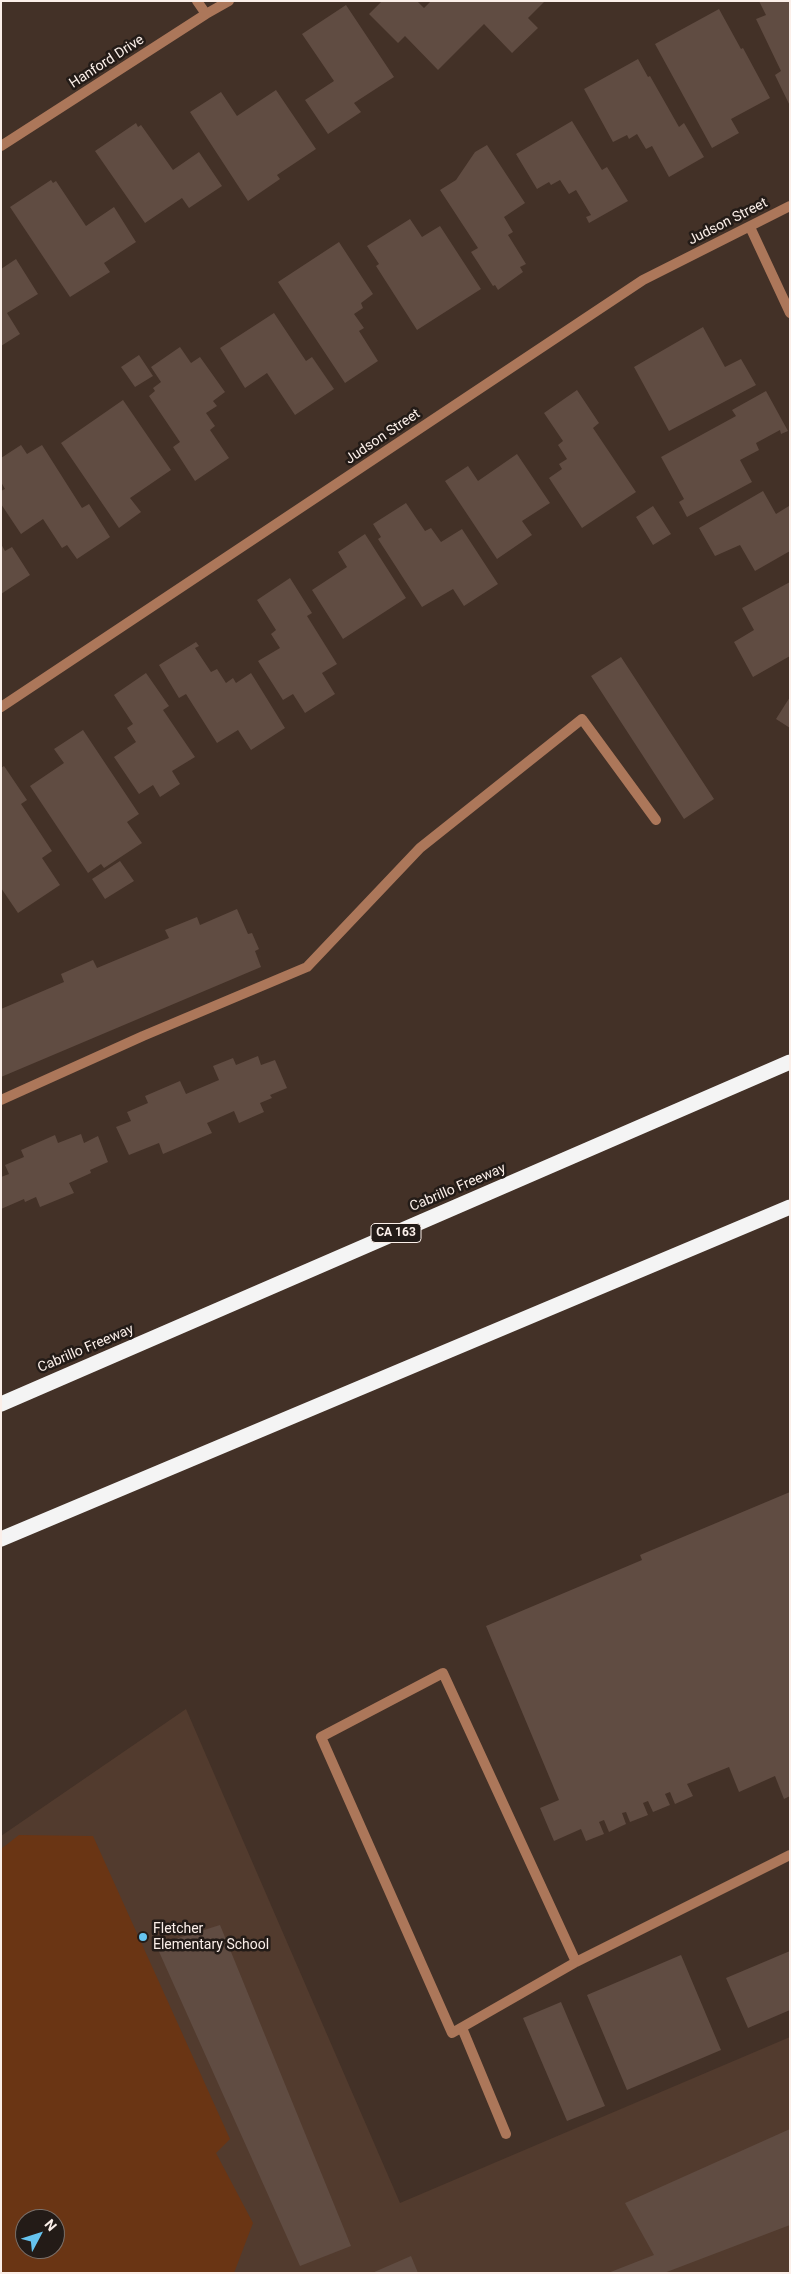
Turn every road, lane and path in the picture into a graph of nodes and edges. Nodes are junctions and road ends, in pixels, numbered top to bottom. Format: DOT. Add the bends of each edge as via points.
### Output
graph roads {
  1 [pos="197,1"];
  2 [pos="229,1"];
  3 [pos="206,14"];
  4 [pos="1,146"];
  5 [pos="790,206"];
  6 [pos="750,227"];
  7 [pos="790,313"];
  8 [pos="1,707"];
  9 [pos="656,820"];
  10 [pos="790,1062"];
  11 [pos="1,1100"];
  12 [pos="790,1207"];
  13 [pos="1,1404"];
  14 [pos="1,1539"];
  15 [pos="790,1855"];
  16 [pos="576,1962"];
  17 [pos="462,2028"];
  18 [pos="506,2134"];
  1 -- 3 [label="street"];
  2 -- 3 [label="street, Hanford Drive"];
  3 -- 4 [label="street, Hanford Drive"];
  5 -- 6 [label="street, Judson Street"];
  6 -- 7 [label="street"];
  6 -- 8 [label="street, Judson Street" via="643,280"];
  9 -- 11 [label="street" via="582,719 420,848 307,967"];
  10 -- 13 [label="highway, Cabrillo Freeway / CA 163"];
  12 -- 14 [label="highway"];
  15 -- 16 [label="street"];
  16 -- 17 [label="street"];
  16 -- 17 [label="street" via="442,1673 321,1737 452,2033"];
  17 -- 18 [label="street"];
}
